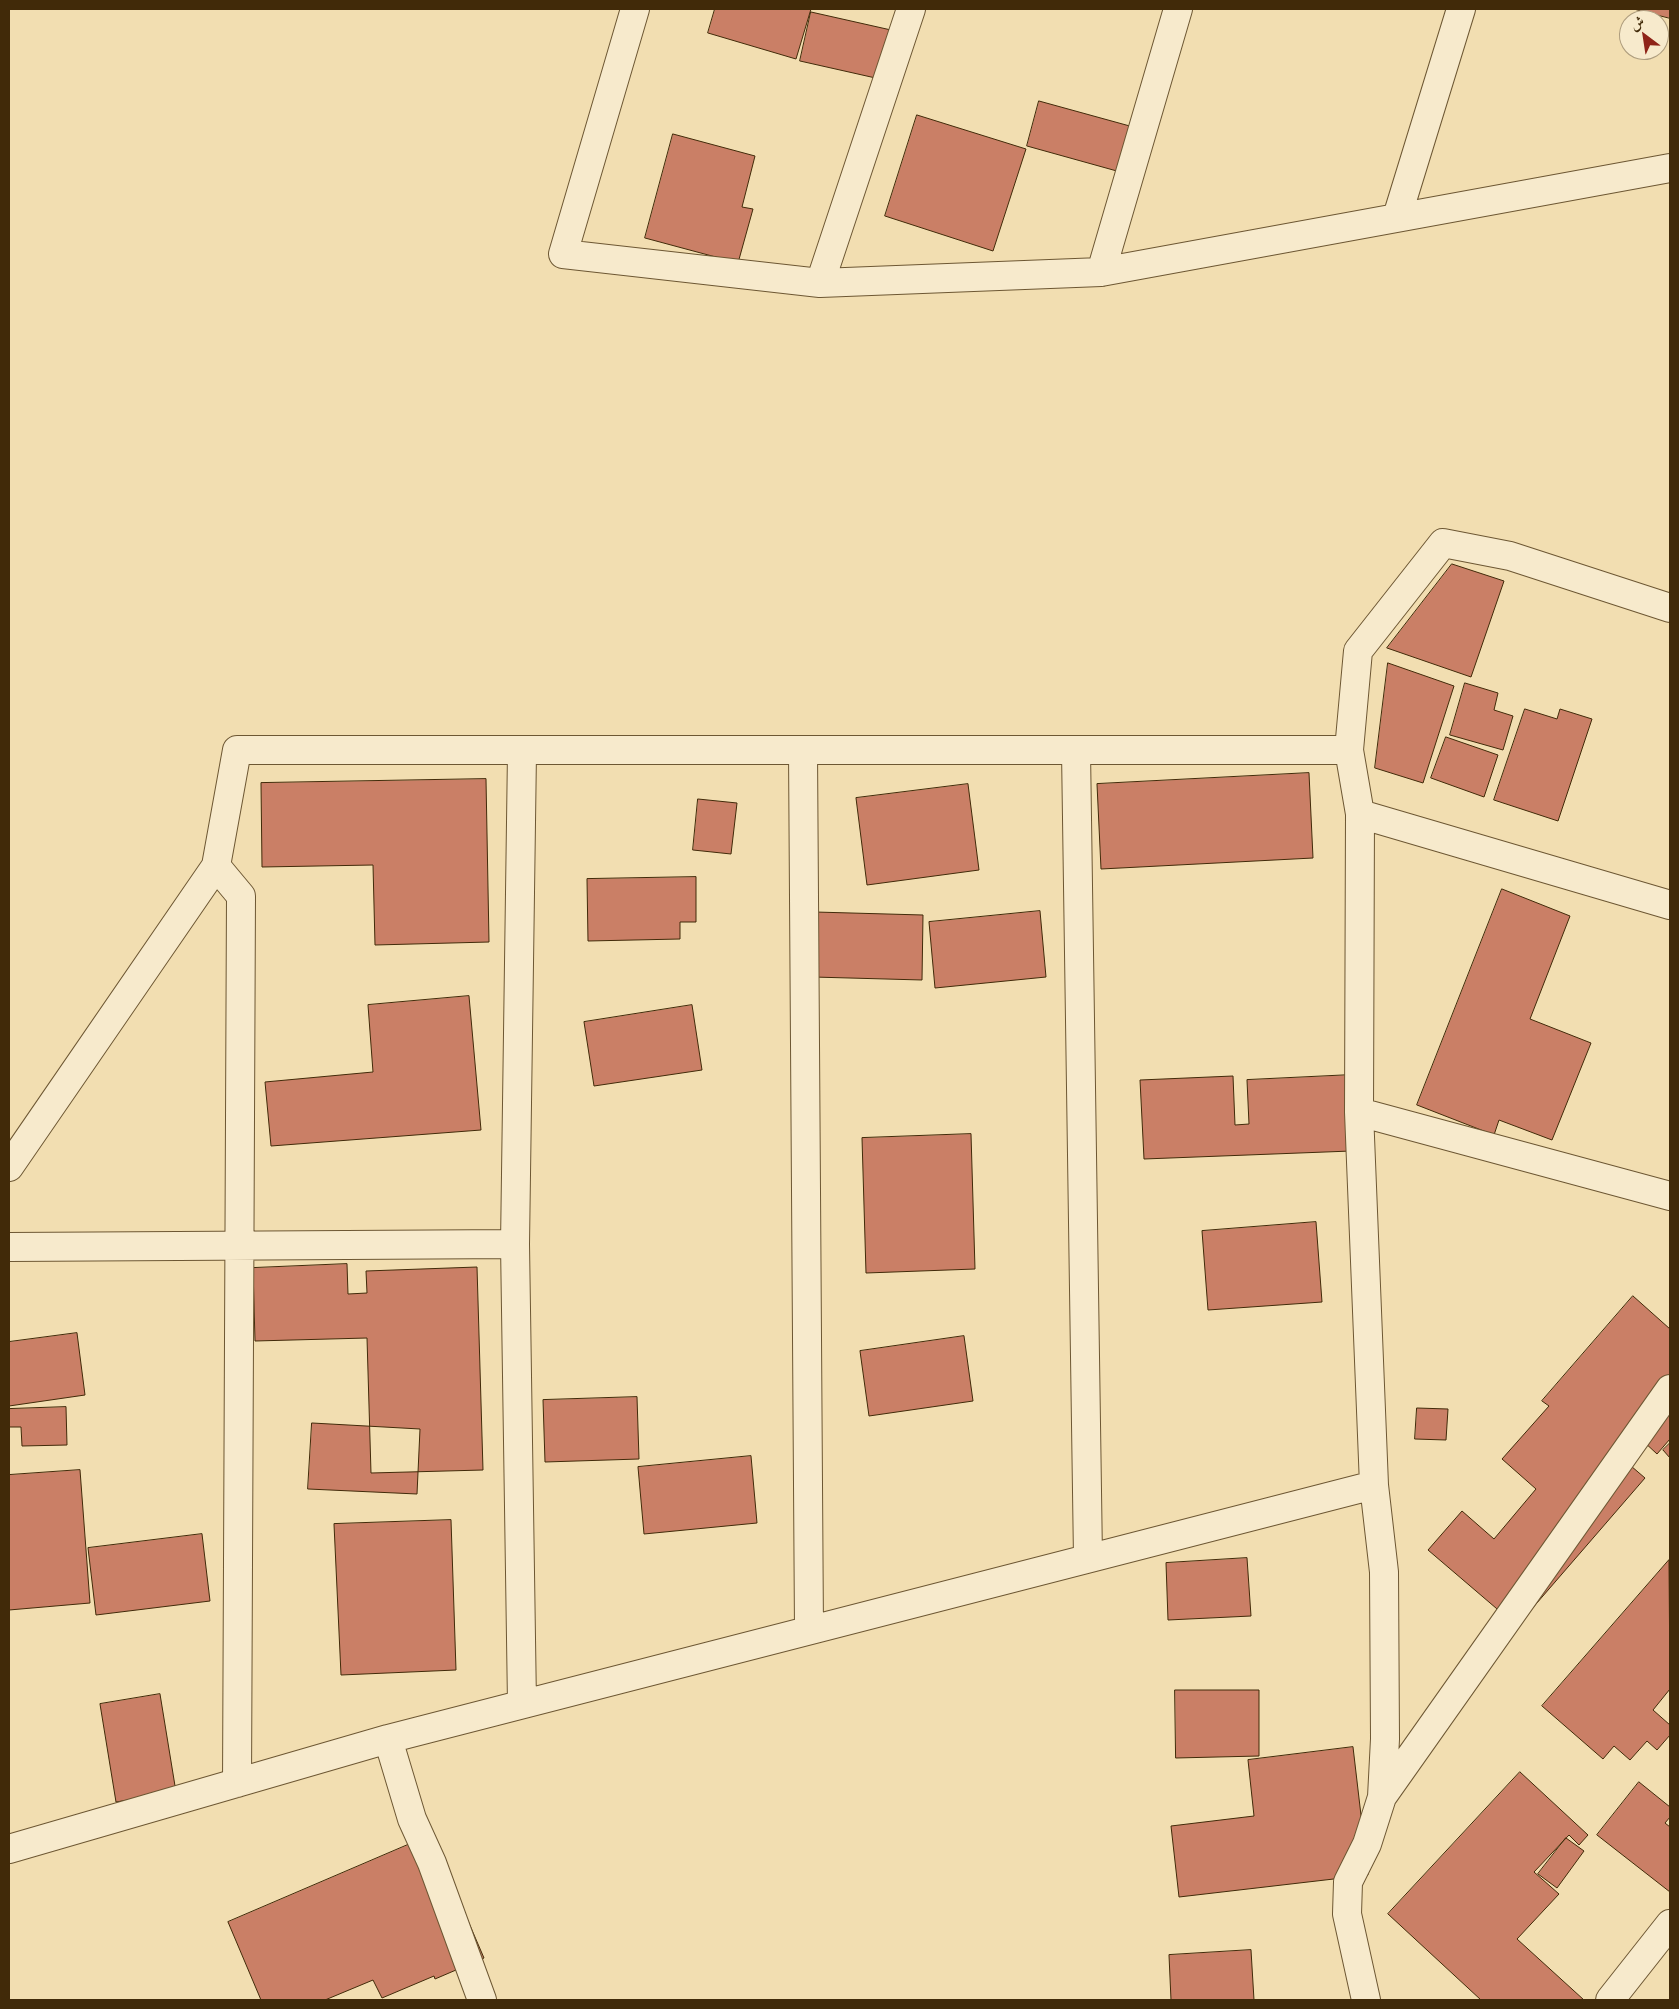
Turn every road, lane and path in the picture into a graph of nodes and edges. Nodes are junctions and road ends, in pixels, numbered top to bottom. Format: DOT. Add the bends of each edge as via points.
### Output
graph roads {
  1 [pos="635,9"];
  2 [pos="911,9"];
  3 [pos="1178,9"];
  4 [pos="1461,9"];
  5 [pos="1670,168"];
  6 [pos="1397,216"];
  7 [pos="1101,272"];
  8 [pos="820,283"];
  9 [pos="1670,608"];
  10 [pos="1349,750"];
  11 [pos="803,751"];
  12 [pos="1076,751"];
  13 [pos="522,752"];
  14 [pos="1360,814"];
  15 [pos="216,866"];
  16 [pos="1670,905"];
  17 [pos="1359,1112"];
  18 [pos="9,1167"];
  19 [pos="1670,1196"];
  20 [pos="515,1244"];
  21 [pos="239,1246"];
  22 [pos="9,1247"];
  23 [pos="1670,1389"];
  24 [pos="1374,1485"];
  25 [pos="1088,1558"];
  26 [pos="809,1630"];
  27 [pos="522,1704"];
  28 [pos="388,1739"];
  29 [pos="237,1783"];
  30 [pos="1382,1797"];
  31 [pos="9,1849"];
  32 [pos="1670,1924"];
  33 [pos="482,2000"];
  34 [pos="1366,2000"];
  35 [pos="1610,2000"];
  1 -- 8 [label="street" via="563,254"];
  2 -- 8 [label="street"];
  3 -- 7 [label="street"];
  4 -- 6 [label="street"];
  5 -- 6 [label="street"];
  6 -- 7 [label="street"];
  7 -- 8 [label="street"];
  9 -- 10 [label="street" via="1510,556 1443,543 1358,651"];
  10 -- 12 [label="street"];
  10 -- 14 [label="street"];
  11 -- 12 [label="street"];
  11 -- 13 [label="street"];
  11 -- 26 [label="street"];
  12 -- 25 [label="street"];
  13 -- 15 [label="street" via="236,750"];
  13 -- 20 [label="street"];
  14 -- 16 [label="street"];
  14 -- 17 [label="street"];
  15 -- 18 [label="street"];
  15 -- 21 [label="street" via="241,896"];
  17 -- 19 [label="street"];
  17 -- 24 [label="street"];
  20 -- 21 [label="street"];
  20 -- 27 [label="street"];
  21 -- 22 [label="street"];
  21 -- 29 [label="street"];
  23 -- 30 [label="street"];
  24 -- 25 [label="street"];
  24 -- 30 [label="street" via="1384,1572"];
  25 -- 26 [label="street"];
  26 -- 27 [label="street"];
  27 -- 28 [label="street"];
  28 -- 29 [label="street"];
  28 -- 33 [label="street" via="412,1819 432,1863"];
  29 -- 31 [label="street"];
  30 -- 34 [label="street" via="1368,1844 1348,1882 1347,1914"];
  32 -- 35 [label="street"];
}
